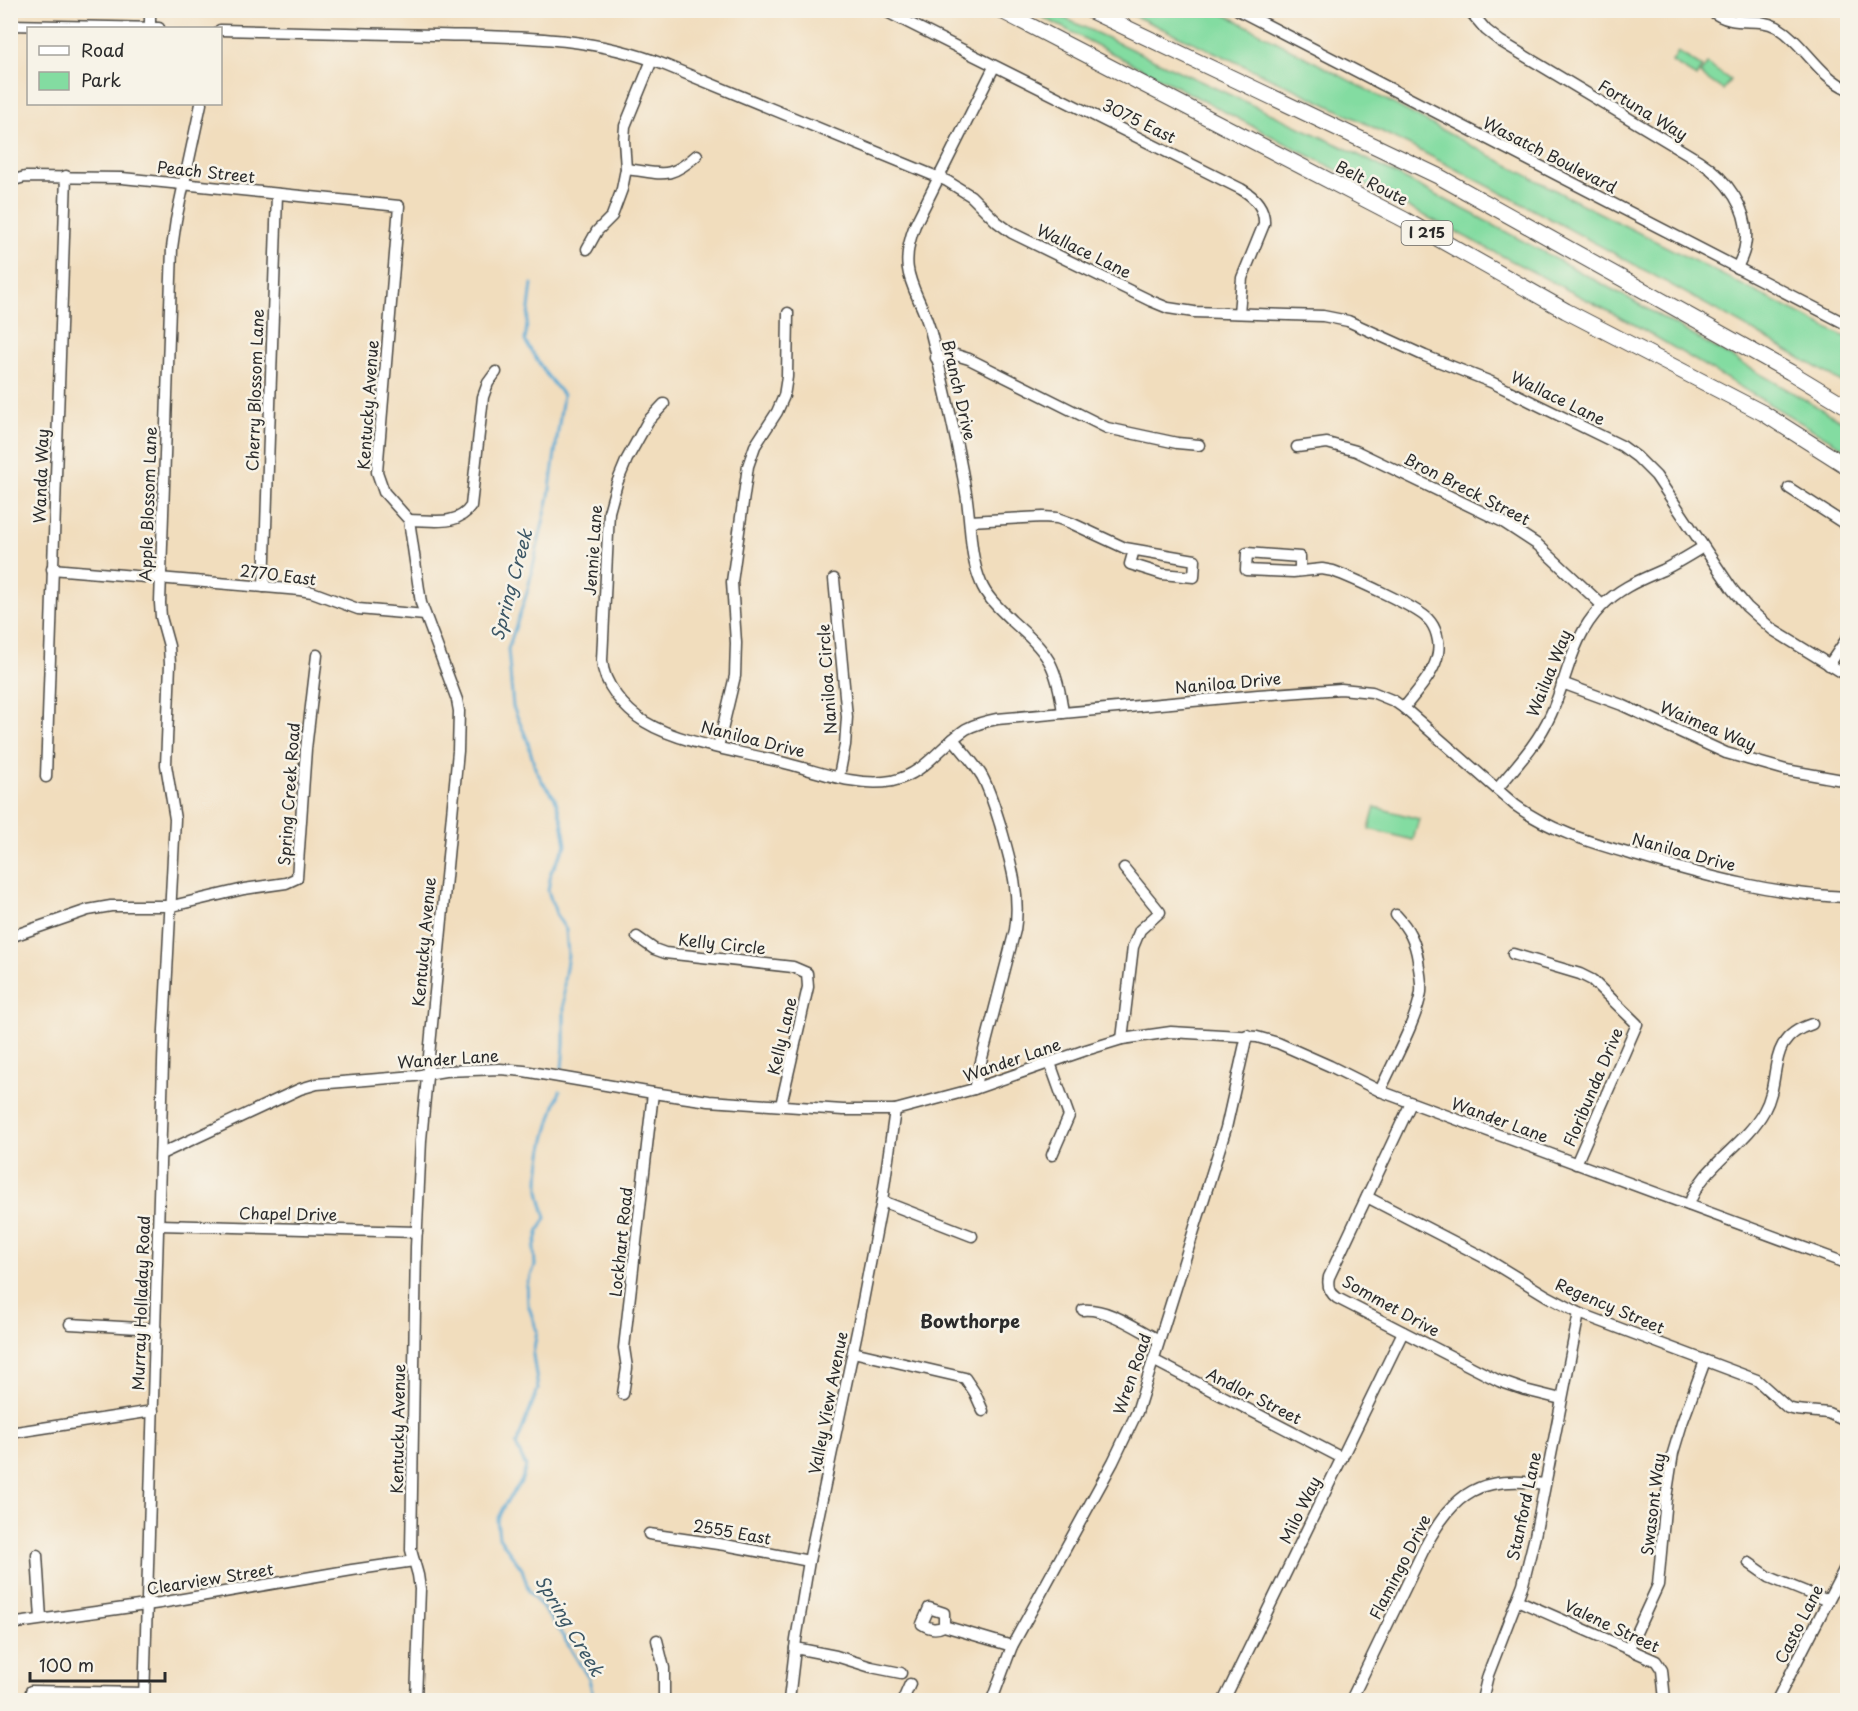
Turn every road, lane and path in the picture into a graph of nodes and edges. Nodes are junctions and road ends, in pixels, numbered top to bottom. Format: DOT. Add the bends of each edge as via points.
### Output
graph roads {
  1 [pos="150,10"];
  2 [pos="883,10"];
  3 [pos="1000,10"];
  4 [pos="1089,10"];
  5 [pos="1238,10"];
  6 [pos="1469,10"];
  7 [pos="1717,12"];
  8 [pos="10,25"];
  9 [pos="103,27"];
  10 [pos="150,27"];
  11 [pos="222,30"];
  12 [pos="652,60"];
  13 [pos="994,67"];
  14 [pos="1848,89"];
  15 [pos="201,105"];
  16 [pos="697,155"];
  17 [pos="627,169"];
  18 [pos="66,176"];
  19 [pos="939,178"];
  20 [pos="10,181"];
  21 [pos="185,184"];
  22 [pos="277,194"];
  23 [pos="399,206"];
  24 [pos="587,249"];
  25 [pos="1737,268"];
  26 [pos="788,313"];
  27 [pos="1239,313"];
  28 [pos="1848,325"];
  29 [pos="936,358"];
  30 [pos="496,372"];
  31 [pos="664,404"];
  32 [pos="1848,407"];
  33 [pos="1199,445"];
  34 [pos="1297,447"];
  35 [pos="1848,467"];
  36 [pos="1789,488"];
  37 [pos="409,520"];
  38 [pos="970,521"];
  39 [pos="1848,526"];
  40 [pos="1703,547"];
  41 [pos="1130,549"];
  42 [pos="52,569"];
  43 [pos="1300,571"];
  44 [pos="160,578"];
  45 [pos="834,579"];
  46 [pos="264,587"];
  47 [pos="1602,605"];
  48 [pos="425,615"];
  49 [pos="1848,636"];
  50 [pos="317,655"];
  51 [pos="1829,665"];
  52 [pos="605,676"];
  53 [pos="1848,676"];
  54 [pos="1562,683"];
  55 [pos="1404,708"];
  56 [pos="1063,713"];
  57 [pos="953,739"];
  58 [pos="718,747"];
  59 [pos="839,776"];
  60 [pos="46,777"];
  61 [pos="1848,781"];
  62 [pos="1497,789"];
  63 [pos="1124,868"];
  64 [pos="1848,897"];
  65 [pos="172,906"];
  66 [pos="1396,915"];
  67 [pos="10,937"];
  68 [pos="638,937"];
  69 [pos="1513,954"];
  70 [pos="807,973"];
  71 [pos="1812,1024"];
  72 [pos="1247,1035"];
  73 [pos="1122,1039"];
  74 [pos="1050,1063"];
  75 [pos="428,1073"];
  76 [pos="974,1089"];
  77 [pos="1380,1091"];
  78 [pos="653,1094"];
  79 [pos="1412,1103"];
  80 [pos="781,1105"];
  81 [pos="895,1110"];
  82 [pos="161,1154"];
  83 [pos="1052,1155"];
  84 [pos="1576,1164"];
  85 [pos="1367,1197"];
  86 [pos="882,1201"];
  87 [pos="1689,1205"];
  88 [pos="159,1225"];
  89 [pos="417,1232"];
  90 [pos="972,1236"];
  91 [pos="1848,1264"];
  92 [pos="1083,1310"];
  93 [pos="1579,1313"];
  94 [pos="70,1324"];
  95 [pos="156,1329"];
  96 [pos="1403,1332"];
  97 [pos="1159,1340"];
  98 [pos="853,1352"];
  99 [pos="1153,1360"];
  100 [pos="1706,1361"];
  101 [pos="623,1394"];
  102 [pos="1561,1399"];
  103 [pos="983,1411"];
  104 [pos="153,1412"];
  105 [pos="1848,1422"];
  106 [pos="10,1433"];
  107 [pos="1342,1458"];
  108 [pos="1544,1484"];
  109 [pos="649,1533"];
  110 [pos="36,1555"];
  111 [pos="414,1561"];
  112 [pos="809,1561"];
  113 [pos="1848,1562"];
  114 [pos="1749,1563"];
  115 [pos="1517,1600"];
  116 [pos="1828,1601"];
  117 [pos="147,1605"];
  118 [pos="41,1619"];
  119 [pos="10,1624"];
  120 [pos="944,1626"];
  121 [pos="657,1641"];
  122 [pos="1012,1646"];
  123 [pos="795,1648"];
  124 [pos="1629,1648"];
  125 [pos="901,1673"];
  126 [pos="910,1684"];
  127 [pos="31,1691"];
  128 [pos="144,1697"];
  129 [pos="416,1701"];
  130 [pos="664,1701"];
  131 [pos="789,1701"];
  132 [pos="903,1701"];
  133 [pos="992,1701"];
  134 [pos="1224,1701"];
  135 [pos="1351,1701"];
  136 [pos="1482,1701"];
  137 [pos="1665,1701"];
  138 [pos="1777,1701"];
  1 -- 10 [label="street"];
  2 -- 13 [label="street, 3075 East"];
  3 -- 35 [label="highway, Belt Route / I 215" via="1405,220 1566,311 1763,413"];
  4 -- 32 [label="highway, Belt Route" via="1438,176"];
  5 -- 25 [label="street, Wasatch Boulevard"];
  6 -- 25 [label="street, Fortuna Way" via="1500,41 1718,175 1738,202 1745,223 1746,245"];
  7 -- 14 [label="street" via="1731,22 1776,27 1833,81"];
  8 -- 9 [label="street"];
  11 -- 12 [label="street, Wallace Lane" via="552,39 604,46"];
  12 -- 17 [label="street" via="625,126"];
  12 -- 19 [label="street, Wallace Lane"];
  13 -- 19 [label="street, Branch Drive"];
  13 -- 27 [label="street, 3075 East" via="1257,200 1264,217 1263,231 1242,278"];
  15 -- 21 [label="street, Apple Blossom Lane"];
  16 -- 17 [label="street" via="666,174"];
  17 -- 24 [label="street" via="614,213"];
  18 -- 20 [label="street, Peach Street"];
  18 -- 21 [label="street, Peach Street"];
  18 -- 42 [label="street, Wanda Way"];
  19 -- 27 [label="street, Wallace Lane" via="968,193 1012,233 1151,301 1185,311"];
  19 -- 29 [label="street, Branch Drive" via="912,234 907,264"];
  21 -- 22 [label="street, Peach Street"];
  21 -- 44 [label="street, Apple Blossom Lane" via="176,220 170,276"];
  22 -- 23 [label="street, Peach Street"];
  22 -- 46 [label="street, Cherry Blossom Lane"];
  23 -- 37 [label="street, Kentucky Avenue" via="377,472 384,492"];
  25 -- 28 [label="street, Wasatch Boulevard"];
  26 -- 58 [label="street" via="784,396 758,439 748,466 732,582 735,676"];
  27 -- 40 [label="street, Wallace Lane" via="1323,316 1348,321 1491,382 1615,442 1650,469"];
  29 -- 33 [label="street" via="956,355 969,359 1114,430"];
  29 -- 38 [label="street, Branch Drive"];
  30 -- 37 [label="street" via="483,397 471,506 459,519"];
  31 -- 52 [label="street, Jennie Lane" via="648,422 623,468 609,512 602,660"];
  34 -- 47 [label="street, Bron Breck Street" via="1327,444 1356,451 1503,522 1538,545"];
  36 -- 39 [label="street"];
  37 -- 48 [label="street, Kentucky Avenue"];
  38 -- 41 [label="street" via="1057,518"];
  38 -- 56 [label="street, Branch Drive" via="981,583 993,603 1046,655 1058,678"];
  40 -- 47 [label="street, Wailua Way" via="1629,585"];
  40 -- 51 [label="street, Wallace Lane" via="1755,615"];
  41 -- 41 [label="street" via="1195,560 1194,577 1162,574 1130,564"];
  42 -- 44 [label="street, 2770 East"];
  42 -- 60 [label="street, Wanda Way"];
  43 -- 43 [label="street" via="1300,557 1247,553 1246,570"];
  43 -- 55 [label="street" via="1322,569 1340,573 1428,619 1439,644 1435,664"];
  44 -- 46 [label="street, 2770 East"];
  44 -- 65 [label="street, Apple Blossom Lane" via="161,618 170,663 166,765 175,819"];
  45 -- 59 [label="street, Naniloa Circle" via="847,717"];
  46 -- 48 [label="street, 2770 East" via="312,592 369,611"];
  47 -- 54 [label="street, Wailua Way" via="1577,639"];
  48 -- 75 [label="street, Kentucky Avenue" via="459,711"];
  49 -- 51 [label="street"];
  50 -- 65 [label="street, Spring Creek Road" via="297,878"];
  51 -- 53 [label="street, Wallace Lane"];
  52 -- 58 [label="street, Naniloa Drive" via="620,699 646,723"];
  54 -- 61 [label="street, Waimea Way" via="1622,705 1726,753"];
  54 -- 62 [label="street, Wailua Way" via="1539,736"];
  55 -- 56 [label="street, Naniloa Drive" via="1383,696 1352,689"];
  55 -- 62 [label="street, Naniloa Drive"];
  56 -- 57 [label="street, Naniloa Drive" via="987,721"];
  57 -- 59 [label="street, Naniloa Drive" via="927,764 903,778 872,782"];
  57 -- 76 [label="street" via="990,794 1016,890 1015,930"];
  58 -- 59 [label="street, Naniloa Drive"];
  62 -- 64 [label="street, Naniloa Drive" via="1534,818 1573,837 1742,884"];
  63 -- 73 [label="street" via="1160,912 1140,930 1133,947"];
  65 -- 67 [label="street" via="99,908"];
  65 -- 82 [label="street, Murray Holladay Road"];
  66 -- 77 [label="street" via="1410,931 1416,948 1421,994"];
  68 -- 70 [label="street, Kelly Circle" via="665,953 793,967"];
  69 -- 84 [label="street, Floribunda Drive" via="1586,977 1637,1024"];
  70 -- 80 [label="street, Kelly Lane" via="808,987"];
  71 -- 87 [label="street" via="1796,1030 1786,1041 1762,1114 1699,1183"];
  72 -- 73 [label="street, Wander Lane" via="1171,1032"];
  72 -- 77 [label="street, Wander Lane" via="1278,1043"];
  72 -- 97 [label="street, Wren Road" via="1226,1128"];
  73 -- 74 [label="street, Wander Lane"];
  74 -- 76 [label="street, Wander Lane"];
  74 -- 83 [label="street" via="1069,1116"];
  75 -- 78 [label="street, Wander Lane" via="524,1071"];
  75 -- 82 [label="street, Wander Lane" via="300,1089"];
  75 -- 89 [label="street, Kentucky Avenue"];
  76 -- 81 [label="street, Wander Lane"];
  77 -- 79 [label="street, Wander Lane"];
  78 -- 80 [label="street, Wander Lane"];
  78 -- 101 [label="street, Lockhart Road" via="624,1348 627,1368"];
  79 -- 84 [label="street, Wander Lane"];
  79 -- 85 [label="street, Sommet Drive"];
  80 -- 81 [label="street, Wander Lane"];
  81 -- 86 [label="street, Valley View Avenue"];
  82 -- 88 [label="street, Murray Holladay Road"];
  84 -- 87 [label="street, Wander Lane"];
  85 -- 93 [label="street, Regency Street" via="1485,1258"];
  85 -- 96 [label="street, Sommet Drive" via="1329,1277 1329,1289 1337,1298"];
  86 -- 90 [label="street"];
  86 -- 98 [label="street, Valley View Avenue"];
  87 -- 91 [label="street, Wander Lane"];
  88 -- 89 [label="street, Chapel Drive"];
  88 -- 95 [label="street, Murray Holladay Road"];
  89 -- 111 [label="street, Kentucky Avenue" via="411,1550"];
  92 -- 97 [label="street" via="1105,1313"];
  93 -- 100 [label="street, Regency Street"];
  93 -- 102 [label="street, Stanford Lane"];
  94 -- 95 [label="street"];
  95 -- 104 [label="street, Murray Holladay Road"];
  96 -- 102 [label="street, Sommet Drive" via="1499,1381"];
  96 -- 107 [label="street, Milo Way"];
  97 -- 99 [label="street, Wren Road"];
  98 -- 103 [label="street" via="965,1378"];
  98 -- 112 [label="street, Valley View Avenue"];
  99 -- 107 [label="street, Andlor Street"];
  99 -- 122 [label="street, Wren Road" via="1127,1435"];
  100 -- 105 [label="street, Regency Street" via="1756,1380 1788,1407 1828,1413"];
  100 -- 124 [label="street, Swasont Way" via="1673,1453 1659,1585"];
  102 -- 108 [label="street, Stanford Lane"];
  104 -- 106 [label="street"];
  104 -- 117 [label="street, Murray Holladay Road"];
  107 -- 134 [label="street, Milo Way"];
  108 -- 115 [label="street, Stanford Lane"];
  108 -- 135 [label="street, Flamingo Drive" via="1520,1480 1493,1483 1459,1499 1448,1509 1425,1547"];
  109 -- 112 [label="street, 2555 East"];
  110 -- 118 [label="street"];
  111 -- 117 [label="street, Clearview Street"];
  111 -- 129 [label="street, Kentucky Avenue" via="420,1590"];
  112 -- 123 [label="street, Valley View Avenue"];
  113 -- 116 [label="street, Casto Lane"];
  114 -- 116 [label="street" via="1769,1577"];
  115 -- 124 [label="street, Valene Street"];
  115 -- 136 [label="street, Stanford Lane"];
  116 -- 138 [label="street, Casto Lane"];
  117 -- 118 [label="street, Clearview Street"];
  117 -- 128 [label="street, Murray Holladay Road"];
  118 -- 119 [label="street, Clearview Street"];
  120 -- 122 [label="street"];
  121 -- 130 [label="street" via="664,1668"];
  122 -- 133 [label="street, Wren Road"];
  123 -- 125 [label="street"];
  123 -- 131 [label="street, Valley View Avenue"];
  124 -- 137 [label="street, Valene Street" via="1661,1667"];
  126 -- 132 [label="street"];
  127 -- 128 [label="street"];
}
